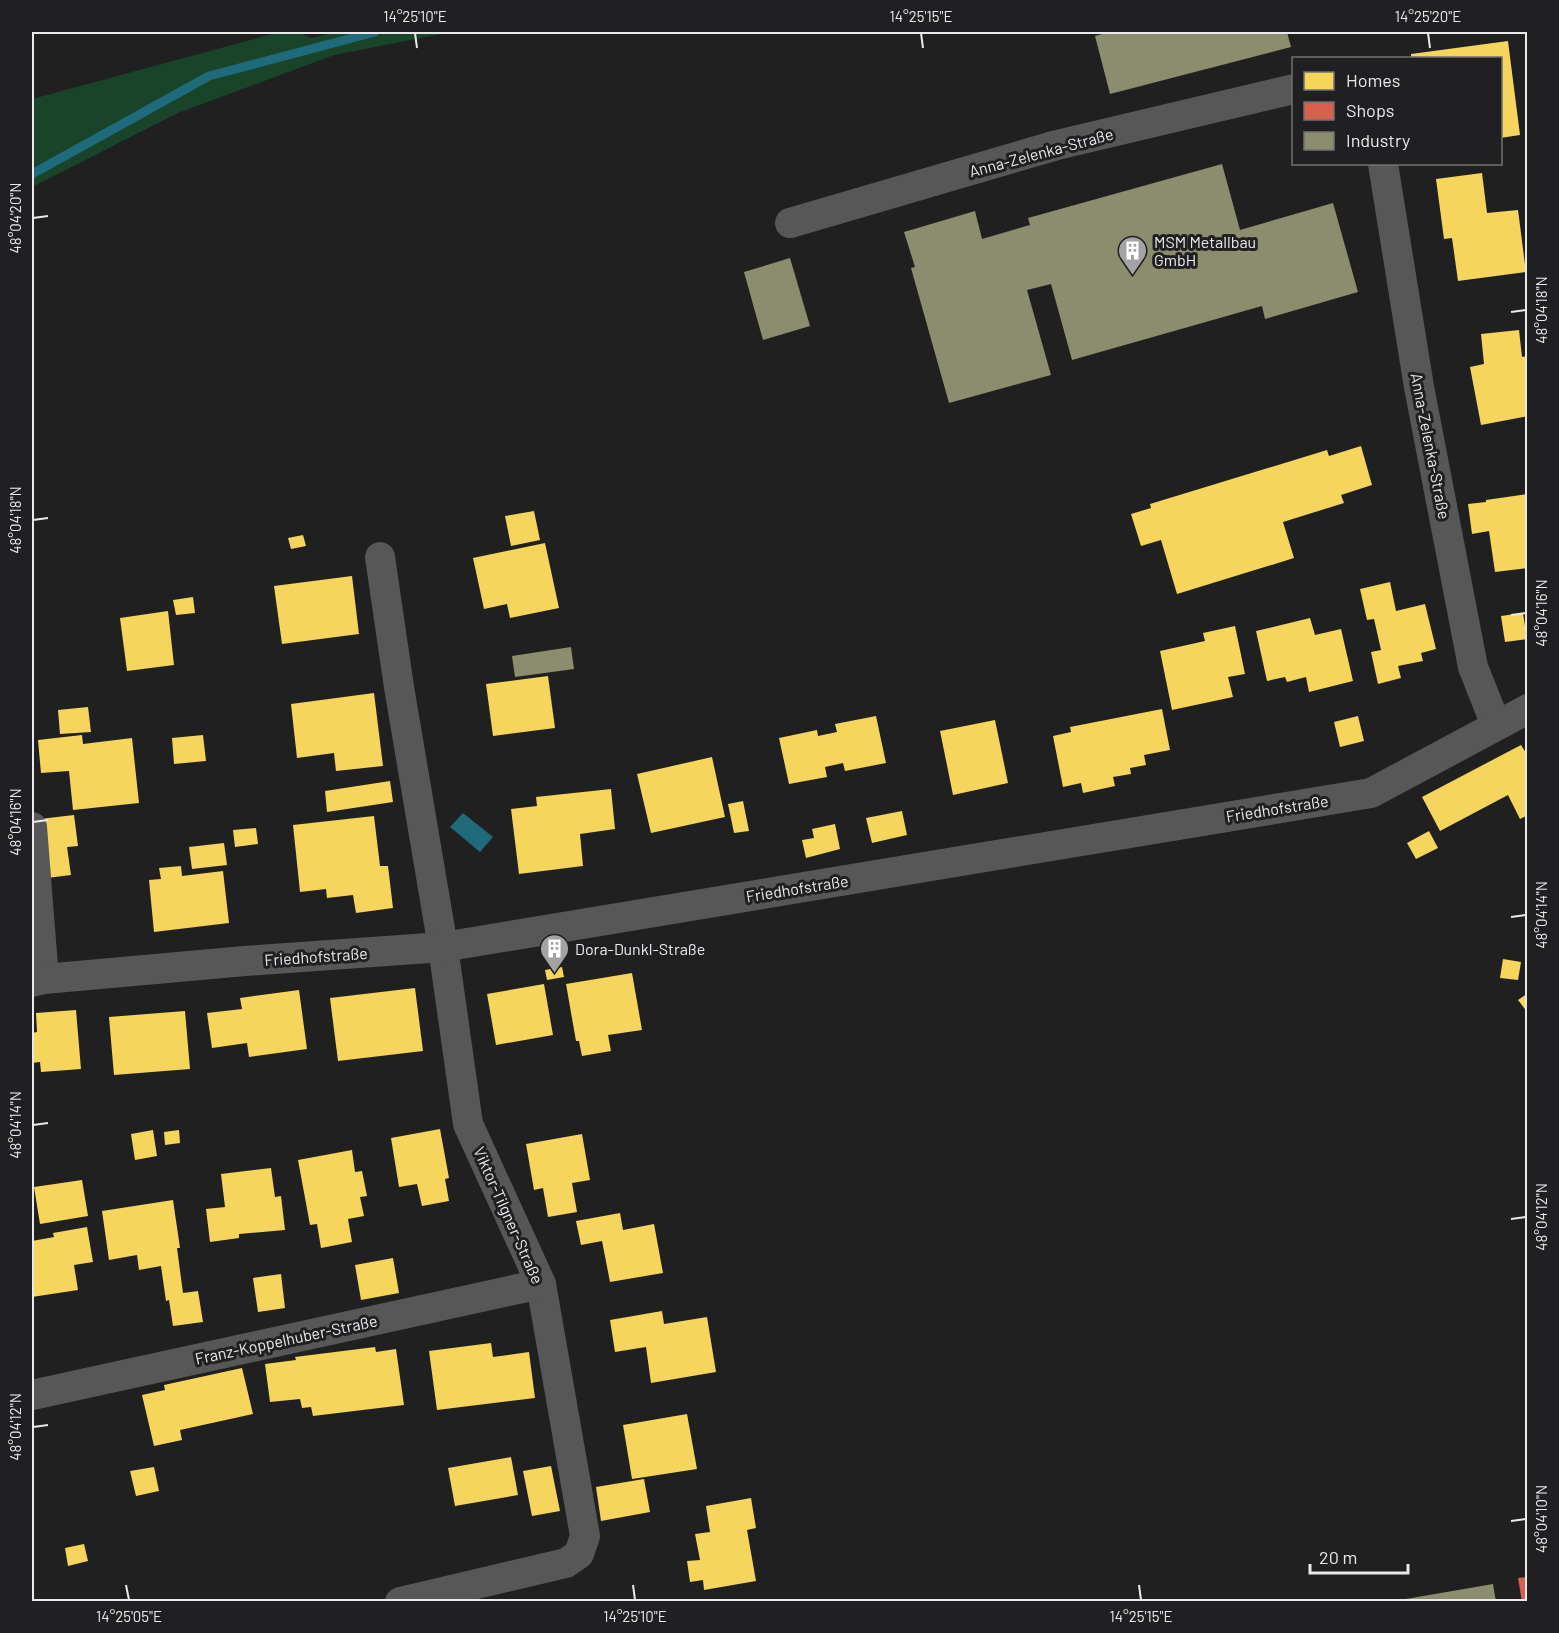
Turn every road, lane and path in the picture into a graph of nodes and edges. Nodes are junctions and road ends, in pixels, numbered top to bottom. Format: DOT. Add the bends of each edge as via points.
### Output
graph roads {
  1 [pos="1292,89"];
  2 [pos="1383,165"];
  3 [pos="790,223"];
  4 [pos="380,557"];
  5 [pos="1527,709"];
  6 [pos="1496,724"];
  7 [pos="32,827"];
  8 [pos="443,947"];
  9 [pos="38,980"];
  10 [pos="541,1284"];
  11 [pos="32,1395"];
  12 [pos="400,1602"];
  1 -- 3 [label="street, Anna-Zelenka-Straße" via="1057,145"];
  2 -- 6 [label="street, Anna-Zelenka-Straße" via="1419,387 1473,667"];
  4 -- 8 [label="street"];
  5 -- 6 [label="street, Friedhofstraße"];
  6 -- 8 [label="street, Friedhofstraße" via="1371,793"];
  7 -- 9 [label="street, Friedhofstraße"];
  8 -- 9 [label="street, Friedhofstraße"];
  8 -- 10 [label="street, Viktor-Tilgner-Straße" via="468,1124"];
  10 -- 11 [label="street, Franz-Koppelhuber-Straße"];
  10 -- 12 [label="street, Viktor-Tilgner-Straße" via="585,1536 579,1554 566,1563"];
}
